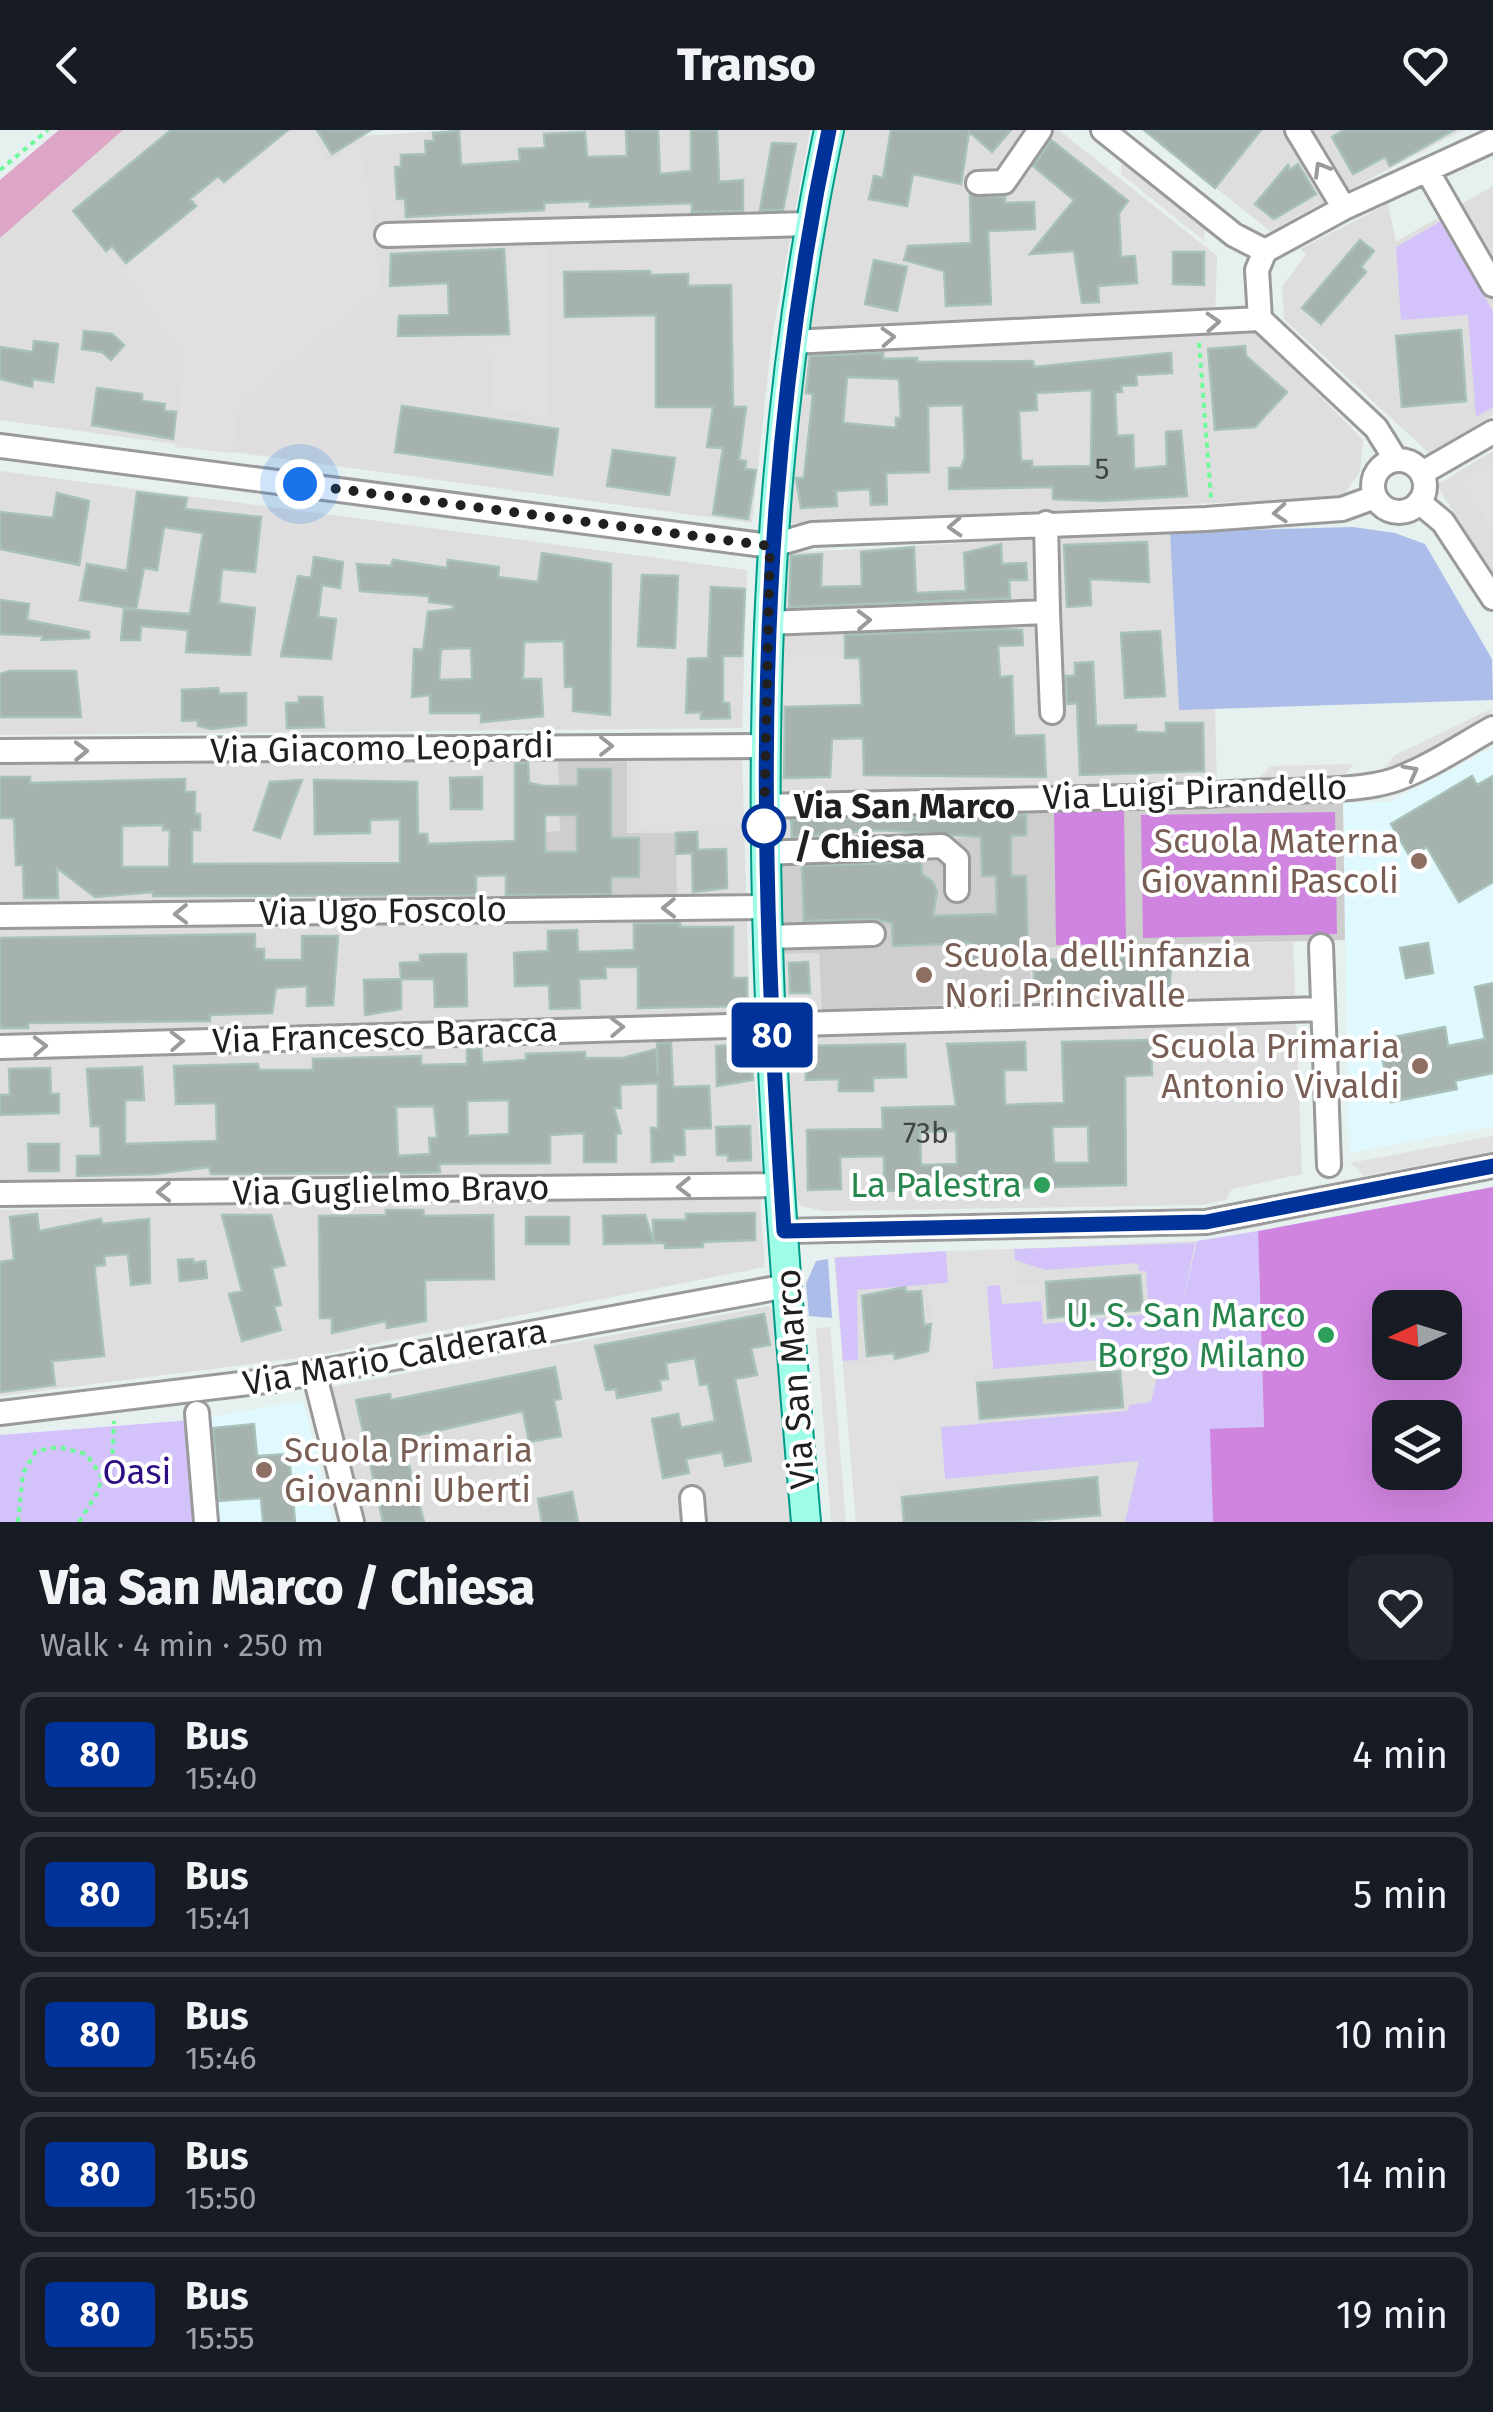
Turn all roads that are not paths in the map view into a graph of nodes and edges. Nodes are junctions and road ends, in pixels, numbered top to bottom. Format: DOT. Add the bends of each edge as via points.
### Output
graph roads {
  1 [pos="829,130"];
  2 [pos="1040,130"];
  3 [pos="1103,130"];
  4 [pos="1297,130"];
  5 [pos="1493,140"];
  6 [pos="1428,172"];
  7 [pos="978,183"];
  8 [pos="1344,208"];
  9 [pos="808,224"];
  10 [pos="387,235"];
  11 [pos="1265,251"];
  12 [pos="1493,285"];
  13 [pos="1260,319"];
  14 [pos="791,342"];
  15 [pos="1493,432"];
  16 [pos="0,446"];
  17 [pos="1396,460"];
  18 [pos="1422,473"];
  19 [pos="1375,496"];
  20 [pos="1419,502"];
  21 [pos="1046,523"];
  22 [pos="770,546"];
  23 [pos="1493,598"];
  24 [pos="1048,612"];
  25 [pos="767,623"];
  26 [pos="1052,712"];
  27 [pos="1493,728"];
  28 [pos="764,746"];
  29 [pos="0,751"];
  30 [pos="764,806"];
  31 [pos="764,853"];
  32 [pos="957,890"];
  33 [pos="766,907"];
  34 [pos="0,916"];
  35 [pos="873,934"];
  36 [pos="766,937"];
  37 [pos="1321,946"];
  38 [pos="1324,1009"];
  39 [pos="771,1022"];
  40 [pos="0,1047"];
  41 [pos="1329,1165"];
  42 [pos="1493,1166"];
  43 [pos="781,1185"];
  44 [pos="0,1194"];
  45 [pos="784,1231"];
  46 [pos="787,1286"];
  47 [pos="314,1372"];
  48 [pos="0,1413"];
  49 [pos="197,1413"];
  50 [pos="692,1498"];
  51 [pos="206,1522"];
  52 [pos="352,1522"];
  53 [pos="694,1522"];
  54 [pos="806,1522"];
  1 -- 9 [label="main road, Via San Marco"];
  2 -- 7 [label="street" via="1004,182"];
  3 -- 11 [label="street" via="1234,236"];
  8 -- 4 [label="street, one-way"];
  5 -- 6 [label="street"];
  6 -- 8 [label="street"];
  6 -- 12 [label="street"];
  8 -- 11 [label="street"];
  9 -- 10 [label="street"];
  9 -- 14 [label="main road, Via San Marco"];
  11 -- 13 [label="street" via="1257,270"];
  14 -- 13 [label="street, one-way"];
  13 -- 17 [label="street" via="1376,428"];
  14 -- 22 [label="main road, Via San Marco"];
  15 -- 18 [label="street"];
  16 -- 22 [label="street" via="185,459"];
  17 -- 18 [label="street"];
  17 -- 19 [label="street" via="1378,470"];
  18 -- 20 [label="street"];
  19 -- 20 [label="street" via="1395,512"];
  19 -- 21 [label="street, one-way" via="1342,509"];
  20 -- 23 [label="street" via="1444,522"];
  21 -- 22 [label="street, one-way" via="812,534"];
  21 -- 24 [label="street"];
  22 -- 25 [label="main road, Via San Marco"];
  25 -- 24 [label="street, one-way"];
  24 -- 26 [label="street"];
  25 -- 28 [label="main road, Via San Marco"];
  30 -- 27 [label="street, Via Luigi Pirandello, one-way" via="1212,796 1359,786 1396,780"];
  29 -- 28 [label="street, Via Giacomo Leopardi, one-way"];
  28 -- 30 [label="main road, Via San Marco"];
  30 -- 31 [label="main road, Via San Marco"];
  31 -- 32 [label="street" via="942,846 957,858"];
  31 -- 33 [label="main road, Via San Marco"];
  33 -- 34 [label="street, Via Ugo Foscolo, one-way"];
  33 -- 36 [label="main road, Via San Marco"];
  35 -- 36 [label="street"];
  36 -- 39 [label="main road, Via San Marco"];
  37 -- 38 [label="street"];
  38 -- 39 [label="street, Via Francesco Baracca"];
  38 -- 41 [label="street"];
  40 -- 39 [label="street, Via Francesco Baracca, one-way"];
  39 -- 43 [label="main road, Via San Marco"];
  42 -- 45 [label="street" via="1206,1222"];
  43 -- 44 [label="street, Via Guglielmo Bravo, one-way"];
  43 -- 45 [label="main road, Via San Marco"];
  45 -- 46 [label="main road, Via San Marco"];
  46 -- 47 [label="street, Via Mario Calderara"];
  46 -- 54 [label="main road, Via San Marco"];
  47 -- 48 [label="street, Via Mario Calderara"];
  47 -- 52 [label="street"];
  49 -- 51 [label="street"];
  50 -- 53 [label="street"];
}
